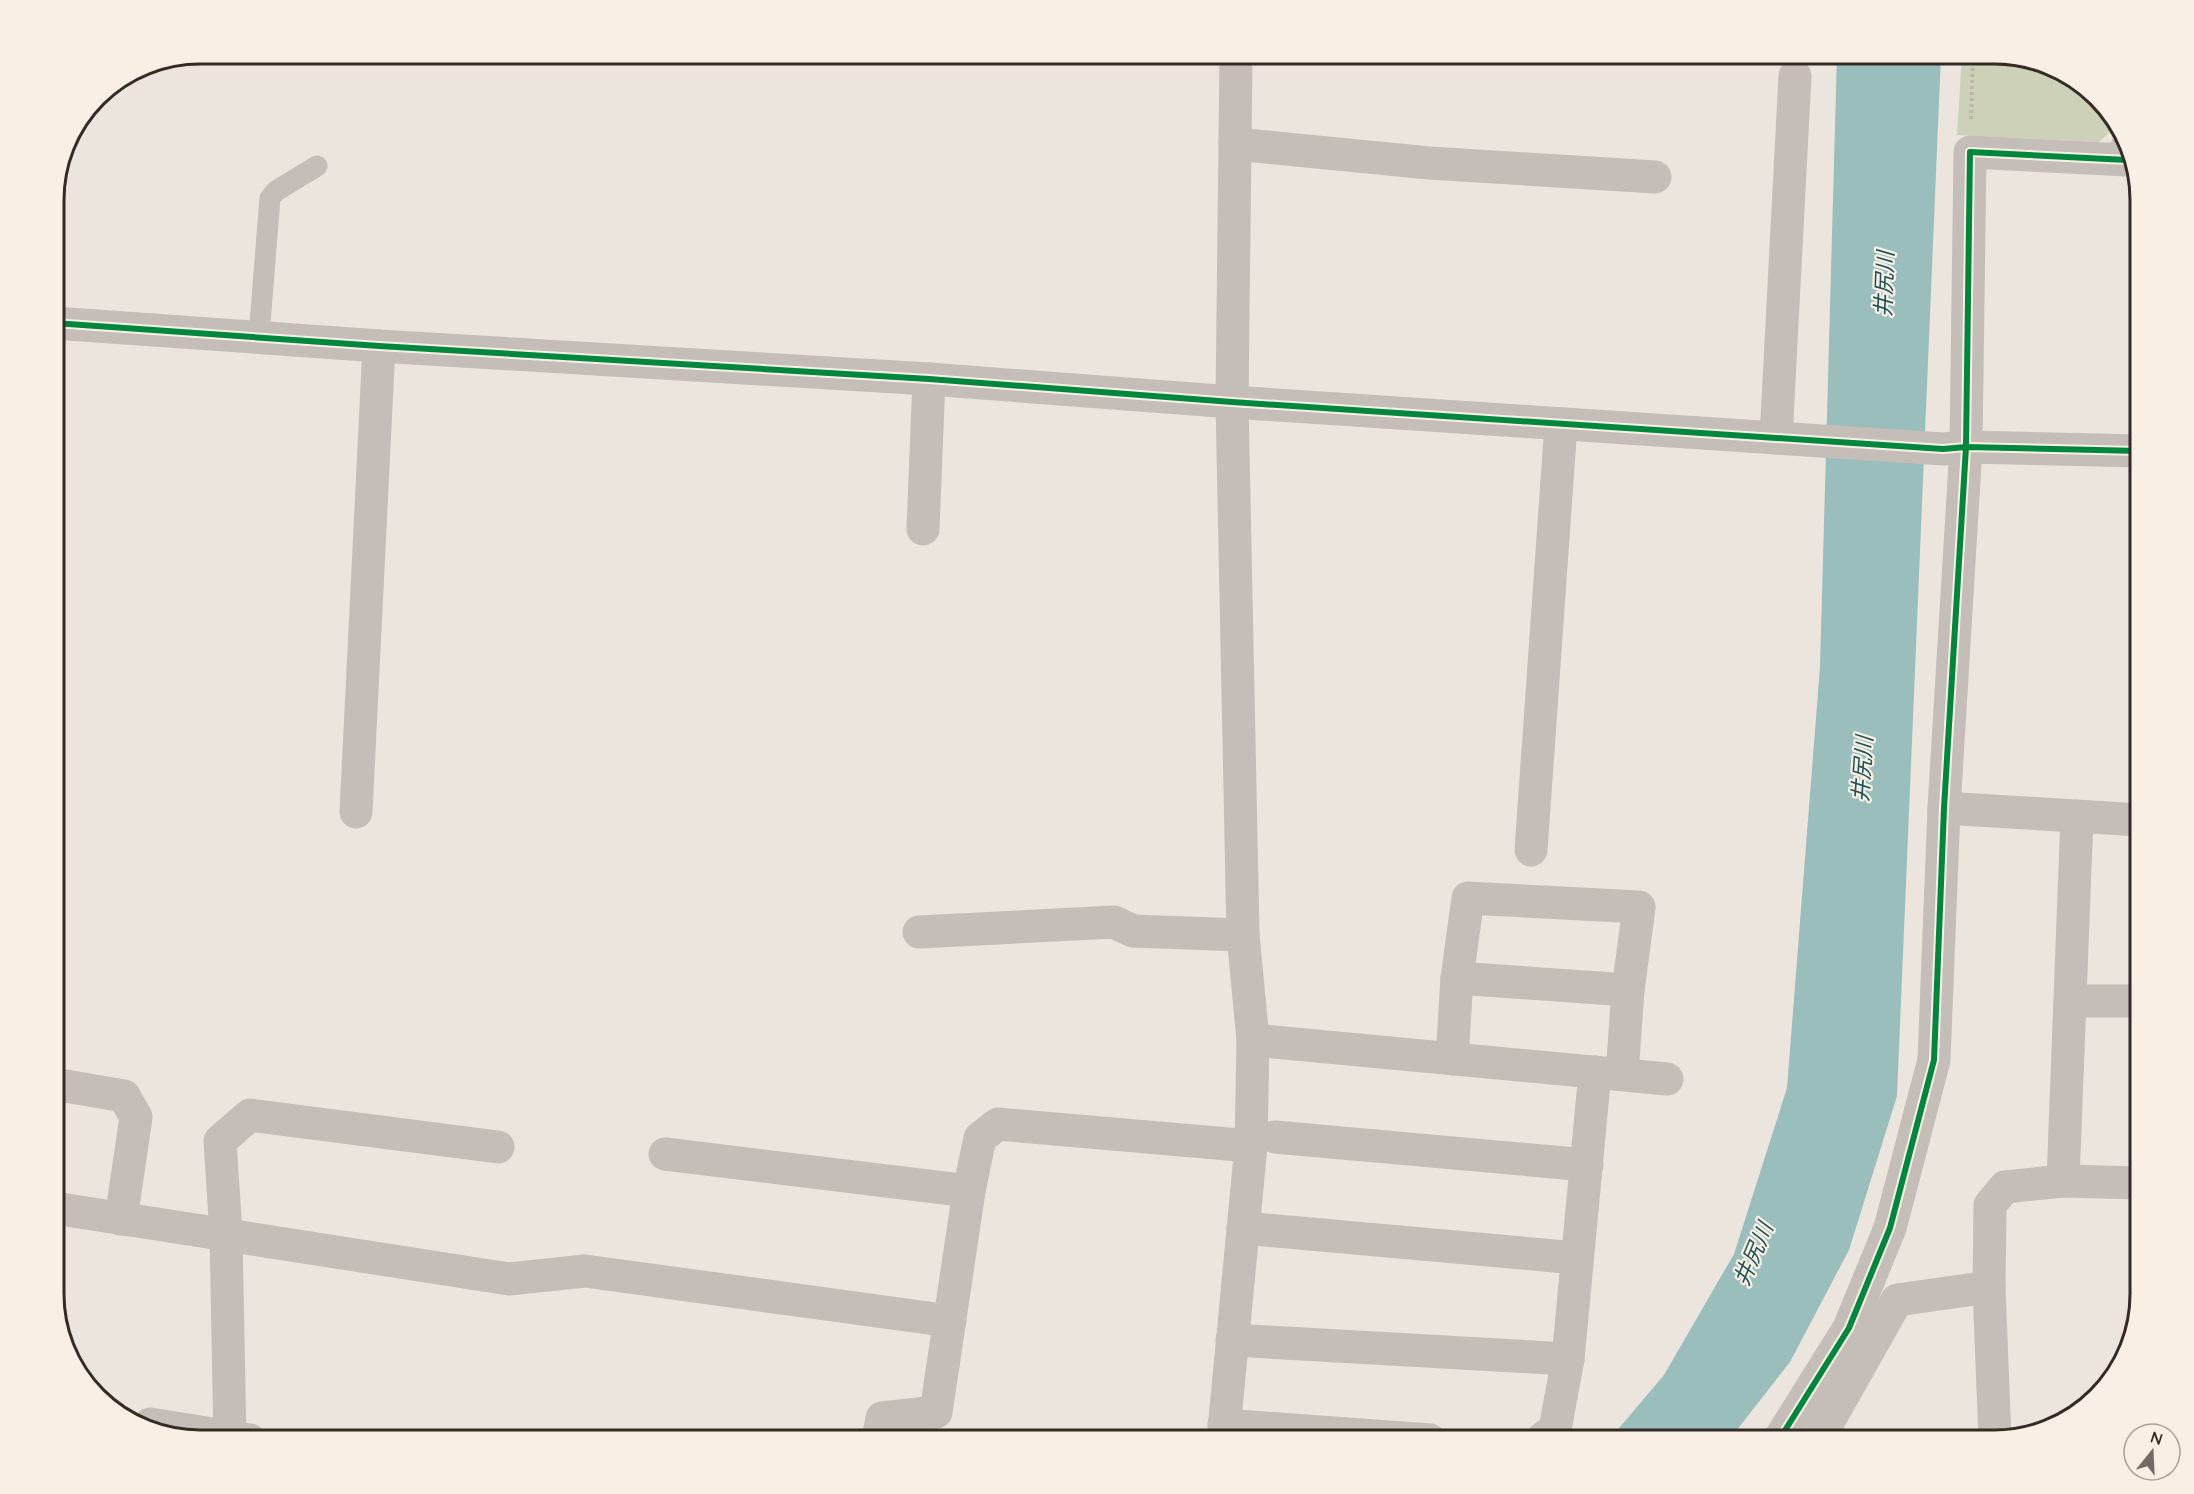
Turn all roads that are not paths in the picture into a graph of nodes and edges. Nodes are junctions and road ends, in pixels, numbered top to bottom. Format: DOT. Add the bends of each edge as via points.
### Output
graph roads {
  1 [pos="1236,64"];
  2 [pos="1795,76"];
  3 [pos="1235,144"];
  4 [pos="2121,156"];
  5 [pos="316,166"];
  6 [pos="1655,177"];
  7 [pos="65,324"];
  8 [pos="259,336"];
  9 [pos="379,346"];
  10 [pos="929,380"];
  11 [pos="1232,402"];
  12 [pos="1561,424"];
  13 [pos="1785,439"];
  14 [pos="1955,448"];
  15 [pos="2130,451"];
  16 [pos="923,529"];
  17 [pos="1944,808"];
  18 [pos="356,812"];
  19 [pos="2077,816"];
  20 [pos="2130,819"];
  21 [pos="1531,850"];
  22 [pos="919,932"];
  23 [pos="1244,935"];
  24 [pos="1458,978"];
  25 [pos="1629,990"];
  26 [pos="2072,1001"];
  27 [pos="2130,1001"];
  28 [pos="1253,1040"];
  29 [pos="1452,1059"];
  30 [pos="1609,1073"];
  31 [pos="1667,1079"];
  32 [pos="65,1086"];
  33 [pos="1263,1141"];
  34 [pos="498,1147"];
  35 [pos="665,1154"];
  36 [pos="1587,1165"];
  37 [pos="2063,1181"];
  38 [pos="2130,1183"];
  39 [pos="969,1191"];
  40 [pos="65,1210"];
  41 [pos="121,1219"];
  42 [pos="1243,1228"];
  43 [pos="226,1234"];
  44 [pos="1578,1258"];
  45 [pos="1989,1287"];
  46 [pos="950,1321"];
  47 [pos="1232,1340"];
  48 [pos="1568,1359"];
  49 [pos="237,1430"];
  50 [pos="880,1430"];
  51 [pos="1224,1430"];
  52 [pos="1554,1430"];
  53 [pos="1785,1430"];
  54 [pos="1824,1430"];
  55 [pos="1995,1430"];
  1 -- 3 [label="street"];
  2 -- 13 [label="street"];
  3 -- 6 [label="street" via="1429,163"];
  3 -- 11 [label="street"];
  4 -- 14 [label="street" via="1970,152"];
  5 -- 8 [label="lane" via="276,190 270,198"];
  7 -- 8 [label="street"];
  8 -- 9 [label="street"];
  9 -- 10 [label="street"];
  9 -- 18 [label="street"];
  10 -- 11 [label="street"];
  10 -- 16 [label="street"];
  11 -- 12 [label="street"];
  11 -- 23 [label="street"];
  12 -- 13 [label="street"];
  12 -- 21 [label="street"];
  13 -- 14 [label="street"];
  14 -- 15 [label="street"];
  14 -- 17 [label="street"];
  17 -- 19 [label="street"];
  17 -- 53 [label="street" via="1931,1072 1890,1228 1874,1268 1849,1328"];
  19 -- 20 [label="street"];
  19 -- 26 [label="street"];
  22 -- 23 [label="street" via="1114,922 1133,931"];
  23 -- 28 [label="street"];
  24 -- 25 [label="street"];
  24 -- 25 [label="street" via="1468,898 1639,907"];
  24 -- 29 [label="street"];
  25 -- 30 [label="street"];
  26 -- 27 [label="street"];
  26 -- 37 [label="street"];
  28 -- 29 [label="street"];
  28 -- 33 [label="street"];
  29 -- 30 [label="street"];
  30 -- 31 [label="street"];
  30 -- 36 [label="street"];
  32 -- 41 [label="street" via="124,1096 136,1118"];
  33 -- 36 [label="street"];
  33 -- 39 [label="street" via="998,1124 980,1138"];
  33 -- 42 [label="street"];
  34 -- 43 [label="street" via="250,1115 220,1141"];
  35 -- 39 [label="street"];
  36 -- 44 [label="street"];
  37 -- 38 [label="street"];
  37 -- 45 [label="street" via="2005,1187 1990,1205"];
  39 -- 46 [label="street"];
  40 -- 41 [label="street"];
  41 -- 43 [label="street"];
  42 -- 44 [label="street"];
  42 -- 47 [label="street"];
  43 -- 46 [label="street" via="509,1279 585,1271"];
  43 -- 49 [label="street"];
  44 -- 48 [label="street"];
  45 -- 54 [label="street" via="1897,1300"];
  45 -- 55 [label="street"];
  46 -- 50 [label="street" via="936,1412 882,1418"];
  47 -- 48 [label="street"];
  47 -- 51 [label="street"];
  48 -- 52 [label="street"];
}
